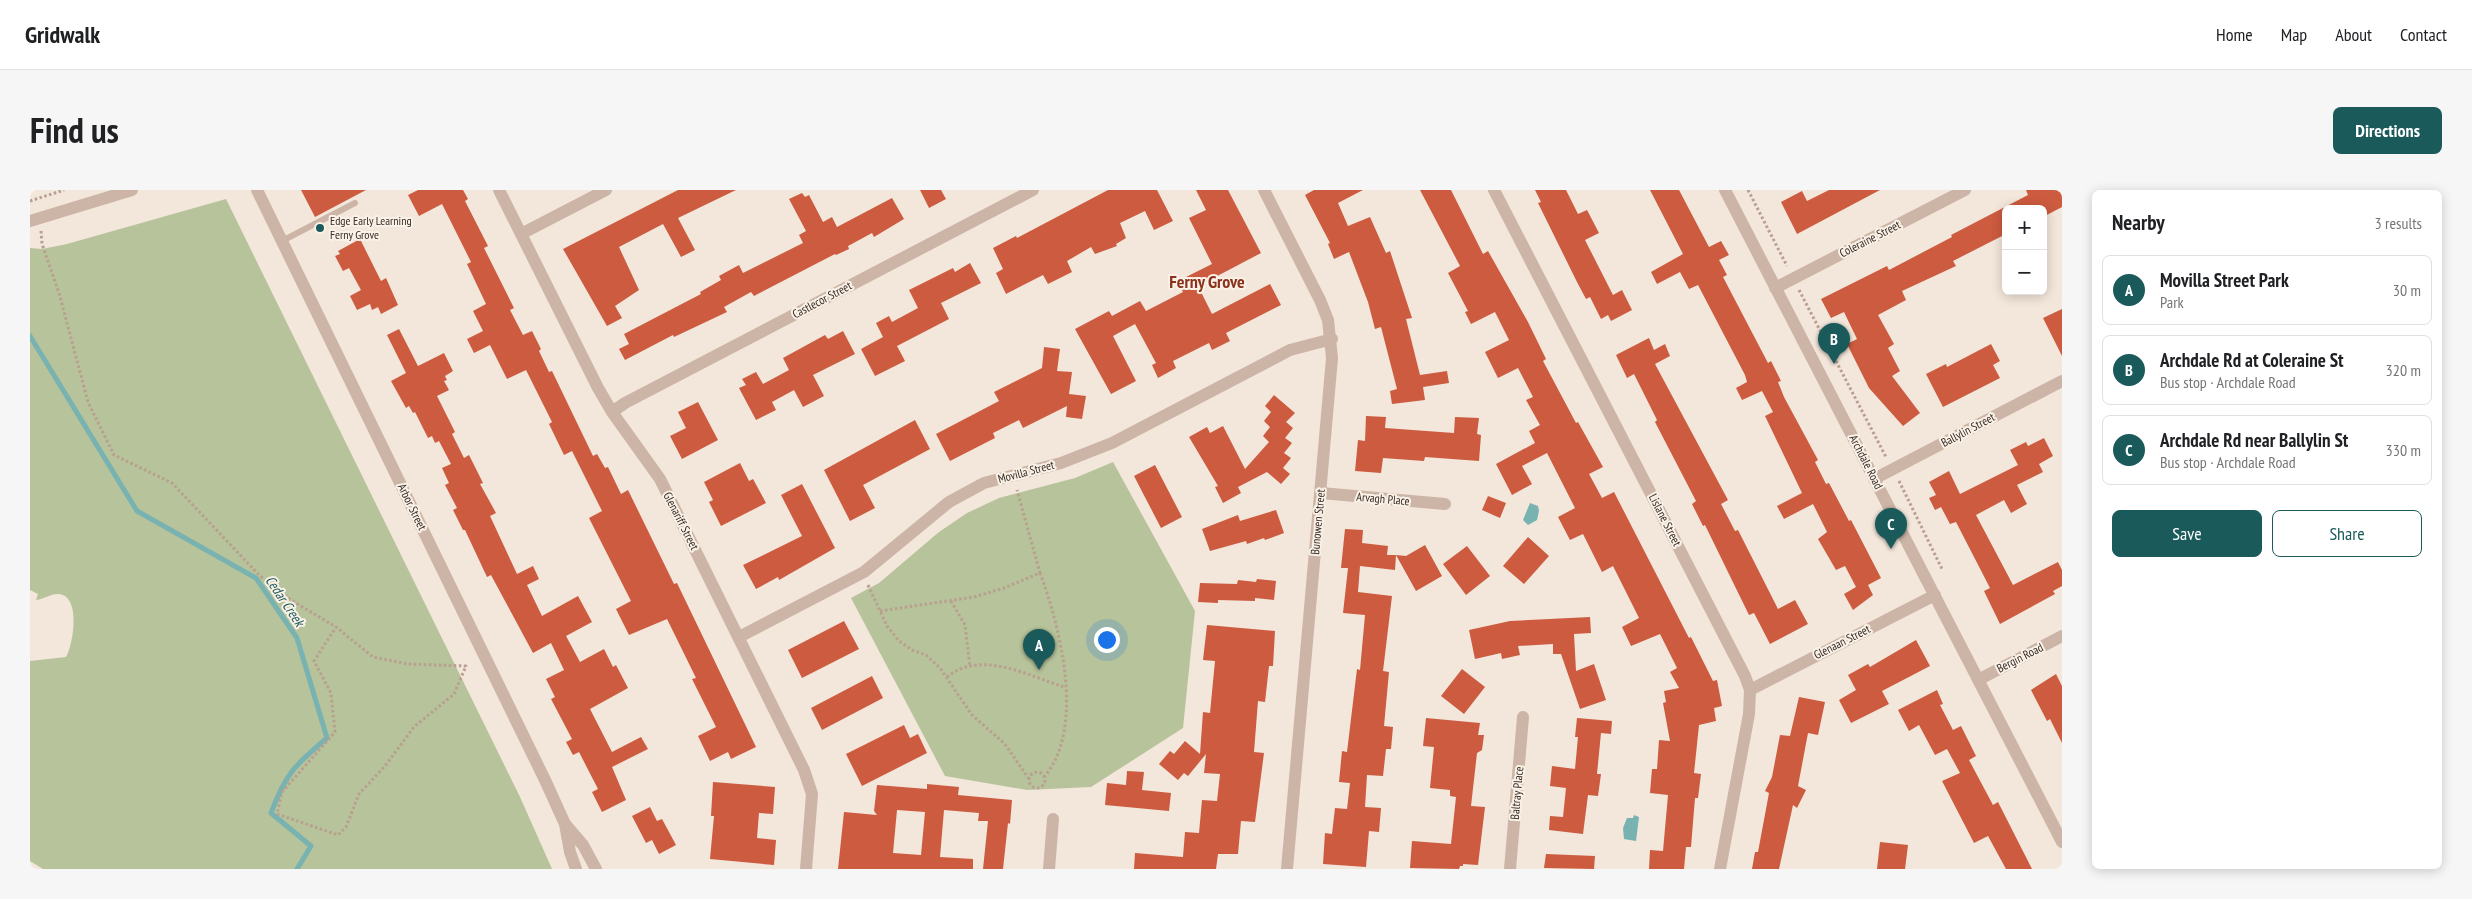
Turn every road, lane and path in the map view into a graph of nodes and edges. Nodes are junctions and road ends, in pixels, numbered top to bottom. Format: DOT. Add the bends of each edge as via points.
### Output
graph roads {
  1 [pos="64,190"];
  2 [pos="132,190"];
  3 [pos="257,190"];
  4 [pos="499,190"];
  5 [pos="606,190"];
  6 [pos="1033,190"];
  7 [pos="1264,190"];
  8 [pos="1494,190"];
  9 [pos="1724,190"];
  10 [pos="1748,190"];
  11 [pos="1965,190"];
  12 [pos="30,201"];
  13 [pos="355,203"];
  14 [pos="35,220"];
  15 [pos="521,234"];
  16 [pos="282,241"];
  17 [pos="1789,269"];
  18 [pos="1776,288"];
  19 [pos="1798,288"];
  20 [pos="1332,339"];
  21 [pos="2062,381"];
  22 [pos="612,412"];
  23 [pos="1888,460"];
  24 [pos="1897,478"];
  25 [pos="1874,479"];
  26 [pos="1017,490"];
  27 [pos="1321,493"];
  28 [pos="1445,504"];
  29 [pos="1942,569"];
  30 [pos="1040,572"];
  31 [pos="868,585"];
  32 [pos="1935,595"];
  33 [pos="951,600"];
  34 [pos="880,611"];
  35 [pos="336,627"];
  36 [pos="2062,636"];
  37 [pos="739,637"];
  38 [pos="970,667"];
  39 [pos="947,677"];
  40 [pos="1978,680"];
  41 [pos="1064,687"];
  42 [pos="1750,690"];
  43 [pos="1523,717"];
  44 [pos="1044,777"];
  45 [pos="1029,779"];
  46 [pos="1053,819"];
  47 [pos="564,824"];
  48 [pos="2062,842"];
  49 [pos="576,869"];
  50 [pos="596,869"];
  51 [pos="806,869"];
  52 [pos="1049,869"];
  53 [pos="1287,869"];
  54 [pos="1510,869"];
  55 [pos="1720,869"];
  1 -- 12 [label="path"];
  2 -- 14 [label="street"];
  3 -- 16 [label="street, Arbor Street"];
  4 -- 15 [label="street, Glenariff Street"];
  5 -- 15 [label="street"];
  6 -- 22 [label="street, Castlecor Street" via="625,402"];
  7 -- 20 [label="street, Bunowen Street" via="1320,300"];
  8 -- 42 [label="street, Lislane Street"];
  9 -- 18 [label="street, Archdale Road"];
  10 -- 17 [label="path"];
  11 -- 18 [label="street, Coleraine Street"];
  13 -- 16 [label="lane"];
  14 -- 35 [label="path" via="88,402 114,455 172,483 260,576 291,600"];
  15 -- 22 [label="street, Glenariff Street"];
  16 -- 47 [label="street, Arbor Street"];
  18 -- 25 [label="street, Archdale Road"];
  19 -- 23 [label="path"];
  20 -- 27 [label="street, Bunowen Street"];
  20 -- 37 [label="street, Movilla Street" via="1290,350 1112,443 1061,463 984,483 949,502 864,572"];
  21 -- 25 [label="street, Ballylin Street"];
  22 -- 37 [label="street, Glenariff Street" via="660,479"];
  24 -- 29 [label="path"];
  25 -- 32 [label="street, Archdale Road"];
  26 -- 30 [label="path"];
  27 -- 28 [label="street, Arvagh Place"];
  27 -- 53 [label="street, Bunowen Street"];
  30 -- 33 [label="path" via="991,592"];
  30 -- 41 [label="path" via="1057,629"];
  31 -- 34 [label="path"];
  32 -- 40 [label="street, Archdale Road"];
  32 -- 42 [label="street, Glenaan Street"];
  33 -- 34 [label="path"];
  33 -- 38 [label="path" via="965,625"];
  34 -- 39 [label="path" via="899,641 926,655"];
  35 -- 35 [label="path" via="373,657 408,664 466,666 454,694 414,727 359,794 346,827 338,835 277,814 282,792 335,732 331,693 314,661"];
  36 -- 40 [label="street, Bergin Road"];
  37 -- 51 [label="street, Glenariff Street" via="804,770 812,794"];
  38 -- 39 [label="path"];
  38 -- 41 [label="path" via="1008,667"];
  39 -- 45 [label="path" via="972,715 1005,744"];
  40 -- 48 [label="street, Archdale Road"];
  41 -- 44 [label="path" via="1064,735"];
  42 -- 55 [label="street, Lislane Street" via="1749,714"];
  43 -- 54 [label="street, Baltray Place"];
  44 -- 45 [label="path" via="1036,772"];
  44 -- 45 [label="path" via="1043,785 1034,790"];
  46 -- 52 [label="street"];
  47 -- 49 [label="street, Arbor Street"];
  47 -- 50 [label="street, Arbor Street" via="583,845"];
}
